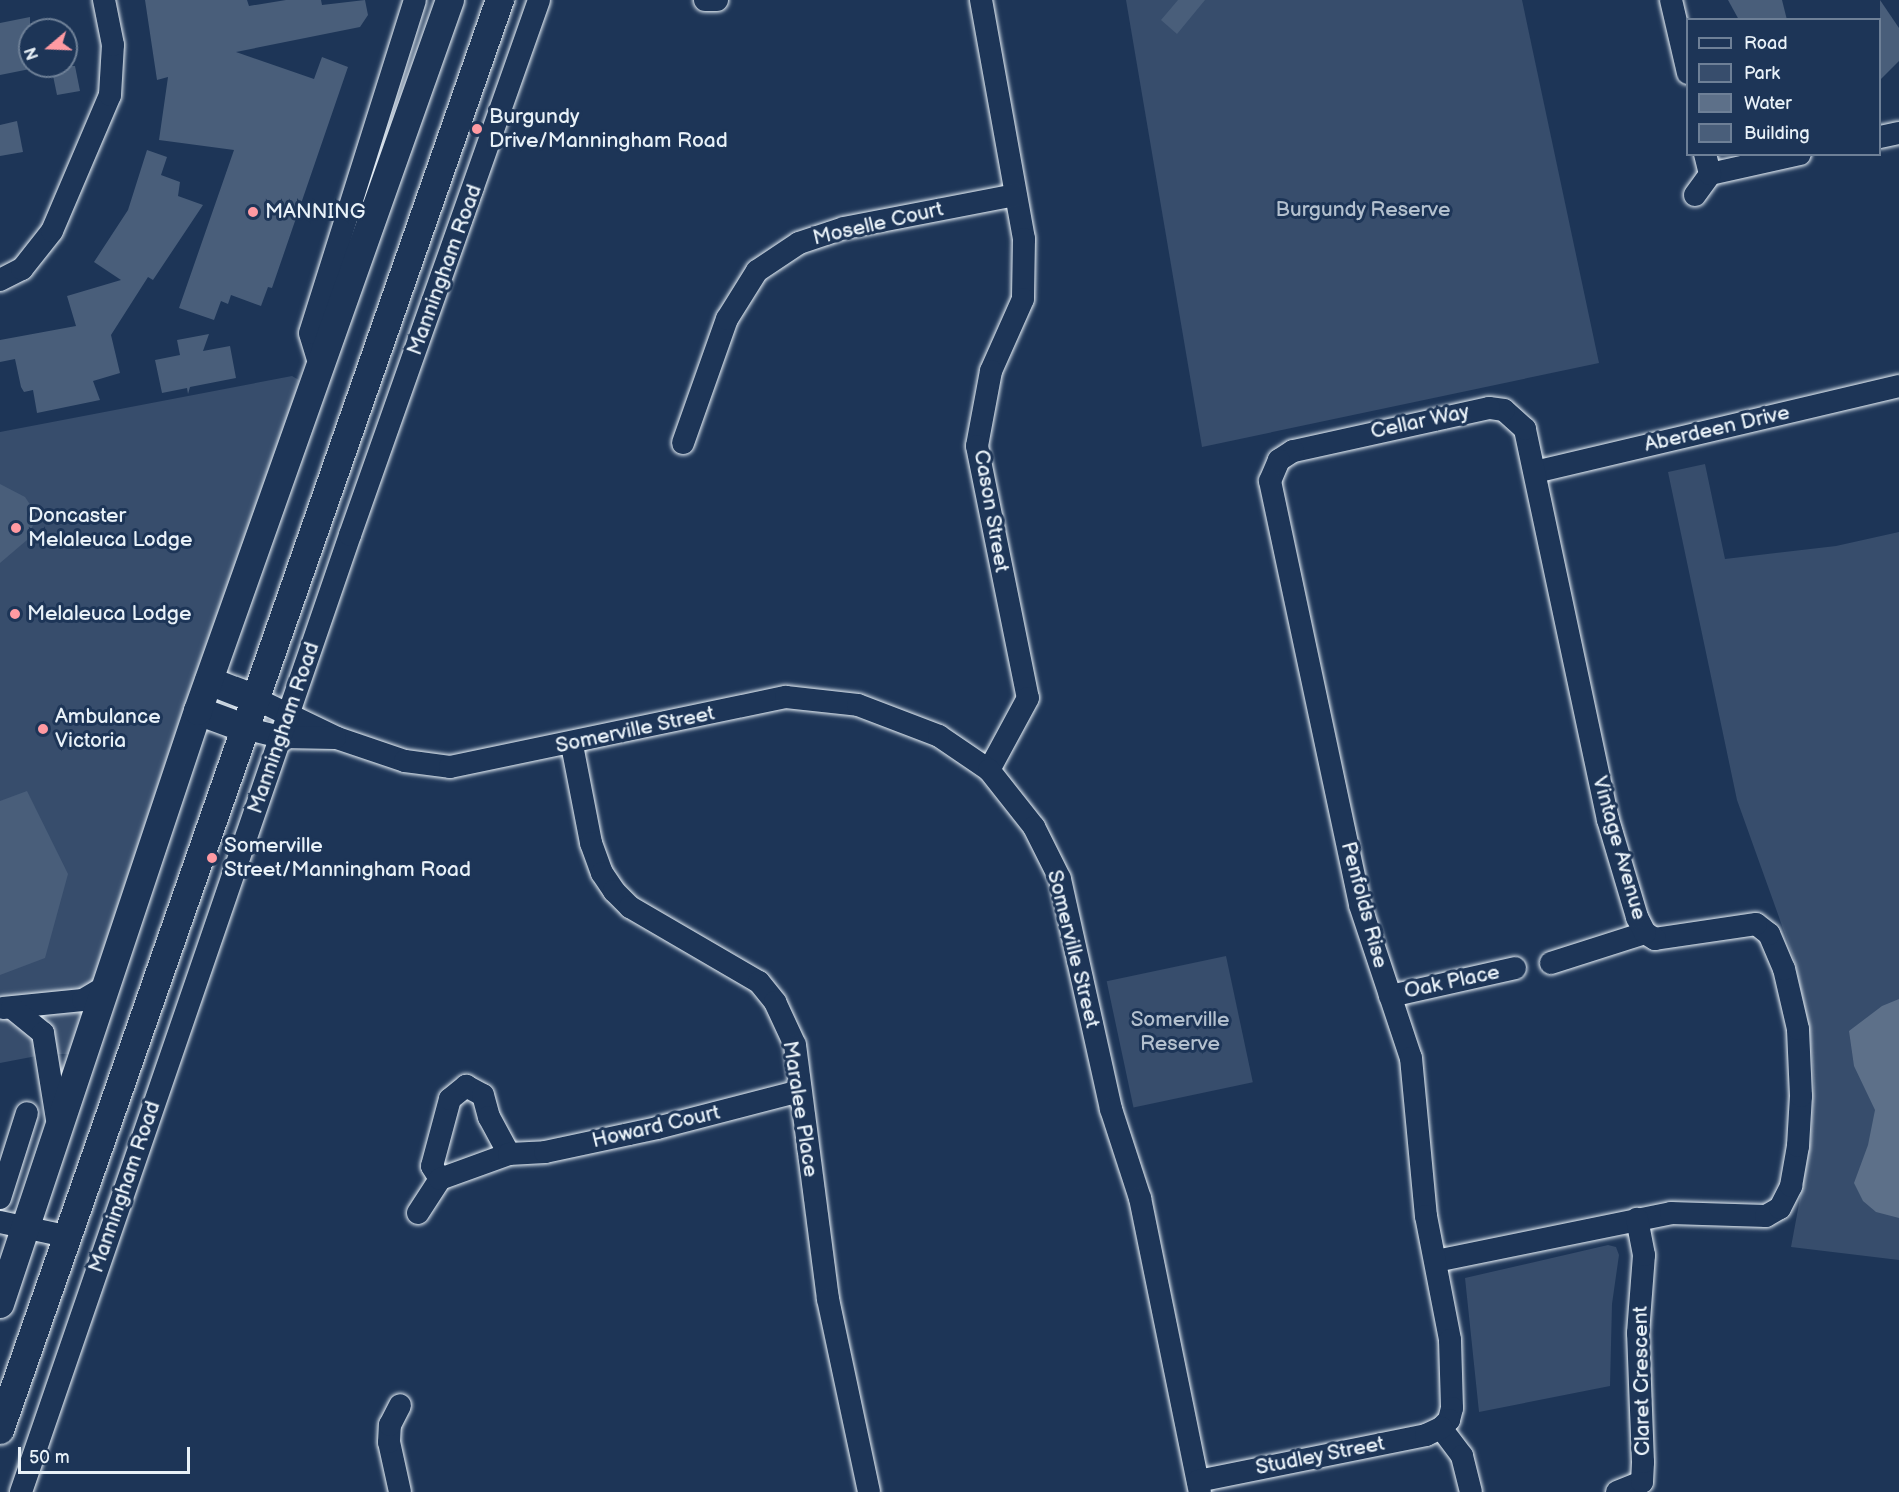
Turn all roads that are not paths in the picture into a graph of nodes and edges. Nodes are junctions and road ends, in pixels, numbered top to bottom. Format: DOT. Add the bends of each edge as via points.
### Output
graph roads {
  1 [pos="104,0"];
  2 [pos="415,0"];
  3 [pos="450,0"];
  4 [pos="500,0"];
  5 [pos="539,0"];
  6 [pos="705,0"];
  7 [pos="717,0"];
  8 [pos="981,0"];
  9 [pos="1671,0"];
  10 [pos="1686,64"];
  11 [pos="1899,133"];
  12 [pos="1881,137"];
  13 [pos="1781,156"];
  14 [pos="1707,164"];
  15 [pos="1015,195"];
  16 [pos="1695,195"];
  17 [pos="0,280"];
  18 [pos="320,366"];
  19 [pos="1899,386"];
  20 [pos="684,443"];
  21 [pos="1272,470"];
  22 [pos="1535,472"];
  23 [pos="209,681"];
  24 [pos="256,699"];
  25 [pos="198,711"];
  26 [pos="290,712"];
  27 [pos="244,728"];
  28 [pos="281,738"];
  29 [pos="337,738"];
  30 [pos="572,745"];
  31 [pos="989,770"];
  32 [pos="1645,933"];
  33 [pos="1551,963"];
  34 [pos="1515,968"];
  35 [pos="105,987"];
  36 [pos="1390,996"];
  37 [pos="6,1008"];
  38 [pos="800,1091"];
  39 [pos="27,1113"];
  40 [pos="58,1130"];
  41 [pos="509,1154"];
  42 [pos="440,1179"];
  43 [pos="0,1198"];
  44 [pos="418,1213"];
  45 [pos="1637,1219"];
  46 [pos="13,1224"];
  47 [pos="66,1236"];
  48 [pos="1436,1261"];
  49 [pos="0,1304"];
  50 [pos="400,1405"];
  51 [pos="1441,1428"];
  52 [pos="0,1430"];
  53 [pos="1199,1486"];
  54 [pos="21,1492"];
  55 [pos="400,1492"];
  56 [pos="869,1492"];
  57 [pos="1471,1492"];
  58 [pos="1617,1492"];
  1 -- 17 [label="street" via="113,45 110,95 52,231 22,269"];
  2 -- 18 [label="street" via="310,333"];
  3 -- 18 [label="main road"];
  4 -- 24 [label="main road, Manningham Road"];
  5 -- 26 [label="street, Manningham Road"];
  6 -- 7 [label="street"];
  8 -- 15 [label="street, Cason Street"];
  9 -- 10 [label="street"];
  11 -- 12 [label="street"];
  13 -- 14 [label="street"];
  14 -- 16 [label="street"];
  15 -- 20 [label="street, Moselle Court" via="844,228 799,243 757,271 728,319"];
  15 -- 31 [label="street, Cason Street" via="1024,239 1023,299 991,371 977,447 1028,698"];
  18 -- 23 [label="main road"];
  19 -- 22 [label="street, Aberdeen Drive"];
  21 -- 22 [label="street, Cellar Way" via="1293,451 1489,408 1504,410 1525,429"];
  21 -- 36 [label="street, Penfolds Rise" via="1271,493 1360,905"];
  22 -- 32 [label="street, Vintage Avenue" via="1608,820"];
  23 -- 24 [label="main road"];
  23 -- 25 [label="main road"];
  24 -- 26 [label="street, Somerville Street"];
  24 -- 27 [label="main road, Manningham Road"];
  25 -- 27 [label="main road"];
  25 -- 35 [label="main road"];
  26 -- 28 [label="street, Manningham Road"];
  26 -- 29 [label="street, Somerville Street"];
  27 -- 28 [label="street, Somerville Street"];
  27 -- 47 [label="main road, Manningham Road"];
  28 -- 29 [label="street, Somerville Street"];
  28 -- 54 [label="street, Manningham Road"];
  29 -- 30 [label="street, Somerville Street" via="405,761 450,767"];
  30 -- 31 [label="street, Somerville Street" via="786,697 858,705 939,736"];
  30 -- 38 [label="street, Maralee Place" via="591,843 602,873 630,907 759,982 775,1002 795,1045"];
  31 -- 53 [label="street, Somerville Street" via="1034,827 1060,879 1111,1109 1140,1198"];
  32 -- 33 [label="street"];
  32 -- 45 [label="street, Vintage Avenue" via="1668,940 1756,924 1769,934 1784,969 1798,1029 1801,1095 1791,1186 1780,1208 1766,1216 1671,1213"];
  34 -- 36 [label="street, Oak Place"];
  35 -- 37 [label="street" via="83,1000"];
  35 -- 40 [label="main road"];
  36 -- 48 [label="street, Penfolds Rise" via="1411,1058 1426,1216"];
  37 -- 40 [label="street" via="43,1033"];
  38 -- 41 [label="street, Howard Court" via="657,1128 544,1152"];
  38 -- 56 [label="street, Maralee Place" via="828,1299"];
  39 -- 43 [label="street"];
  40 -- 46 [label="main road"];
  41 -- 42 [label="street, Howard Court"];
  41 -- 42 [label="street" via="489,1117 483,1095 466,1086 450,1100 432,1167"];
  42 -- 44 [label="street"];
  45 -- 48 [label="street, Vintage Avenue"];
  45 -- 58 [label="street, Claret Crescent" via="1644,1255 1638,1333 1643,1462 1641,1482"];
  46 -- 47 [label="street"];
  46 -- 49 [label="main road"];
  47 -- 52 [label="main road, Manningham Road"];
  48 -- 51 [label="street, Penfolds Rise" via="1450,1340 1452,1408 1449,1420"];
  50 -- 55 [label="street" via="390,1425 389,1442"];
  51 -- 53 [label="street, Studley Street" via="1426,1435"];
  51 -- 57 [label="street" via="1462,1456"];
}
